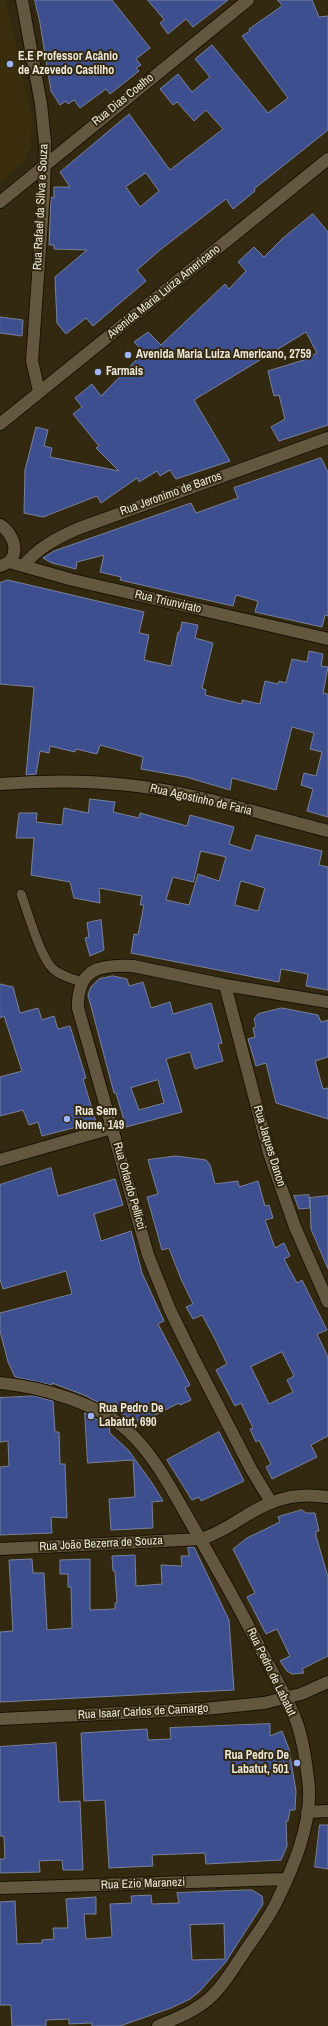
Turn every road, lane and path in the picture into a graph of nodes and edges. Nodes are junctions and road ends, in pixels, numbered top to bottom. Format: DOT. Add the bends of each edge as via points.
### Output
graph roads {
  1 [pos="22,0"];
  2 [pos="248,0"];
  3 [pos="328,159"];
  4 [pos="46,164"];
  5 [pos="0,202"];
  6 [pos="39,391"];
  7 [pos="0,424"];
  8 [pos="328,438"];
  9 [pos="0,525"];
  10 [pos="4,564"];
  11 [pos="23,566"];
  12 [pos="328,639"];
  13 [pos="0,784"];
  14 [pos="328,831"];
  15 [pos="21,894"];
  16 [pos="82,982"];
  17 [pos="225,985"];
  18 [pos="328,1002"];
  19 [pos="112,1128"];
  20 [pos="0,1160"];
  21 [pos="328,1302"];
  22 [pos="0,1382"];
  23 [pos="328,1497"];
  24 [pos="271,1502"];
  25 [pos="201,1538"];
  26 [pos="0,1548"];
  27 [pos="328,1682"];
  28 [pos="286,1700"];
  29 [pos="0,1719"];
  30 [pos="328,1811"];
  31 [pos="307,1812"];
  32 [pos="286,1879"];
  33 [pos="0,1888"];
  34 [pos="158,2026"];
  1 -- 4 [label="street, Rua Rafael da Silva e Souza" via="41,104"];
  2 -- 4 [label="street, Rua Dias Coelho"];
  3 -- 6 [label="street, Avenida Maria Luiza Americano"];
  4 -- 5 [label="street, Rua Dias Coelho"];
  4 -- 6 [label="street, Rua Rafael da Silva e Souza" via="32,361"];
  6 -- 7 [label="street, Avenida Maria Luiza Americano"];
  8 -- 11 [label="street, Rua Jeronimo de Barros" via="77,529 54,539"];
  9 -- 10 [label="street" via="10,533 15,545 15,551"];
  10 -- 11 [label="street, Rua Triunvirato"];
  11 -- 12 [label="street, Rua Triunvirato"];
  13 -- 14 [label="street, Rua Agostinho de Faria" via="42,781 135,786 184,794"];
  15 -- 16 [label="lane" via="45,957 52,968 62,975"];
  16 -- 17 [label="street" via="91,972 106,966 119,965"];
  16 -- 19 [label="street, Rua Orlando Pellicci" via="78,992 78,1008"];
  17 -- 18 [label="street"];
  17 -- 21 [label="street, Rua Jaques Danon" via="270,1153 295,1227"];
  19 -- 20 [label="street"];
  19 -- 24 [label="street, Rua Orlando Pellicci" via="148,1254 170,1310"];
  22 -- 25 [label="street, Rua Pedro de Labatut" via="38,1388 114,1420 129,1432 156,1465"];
  23 -- 24 [label="street, Rua João Bezerra de Souza" via="302,1495"];
  24 -- 25 [label="street, Rua João Bezerra de Souza" via="226,1529"];
  25 -- 26 [label="street, Rua João Bezerra de Souza"];
  25 -- 28 [label="street, Rua Pedro de Labatut"];
  27 -- 28 [label="street, Rua Isaar Carlos de Camargo"];
  28 -- 29 [label="street, Rua Isaar Carlos de Camargo" via="204,1709"];
  28 -- 31 [label="street, Rua Pedro de Labatut" via="298,1726 305,1761 309,1790"];
  30 -- 31 [label="street"];
  31 -- 32 [label="street, Rua Pedro de Labatut" via="295,1859"];
  32 -- 33 [label="street, Rua Ezio Maranezi"];
  32 -- 34 [label="street, Rua Pedro de Labatut" via="276,1903 213,1995 202,2004"];
}
